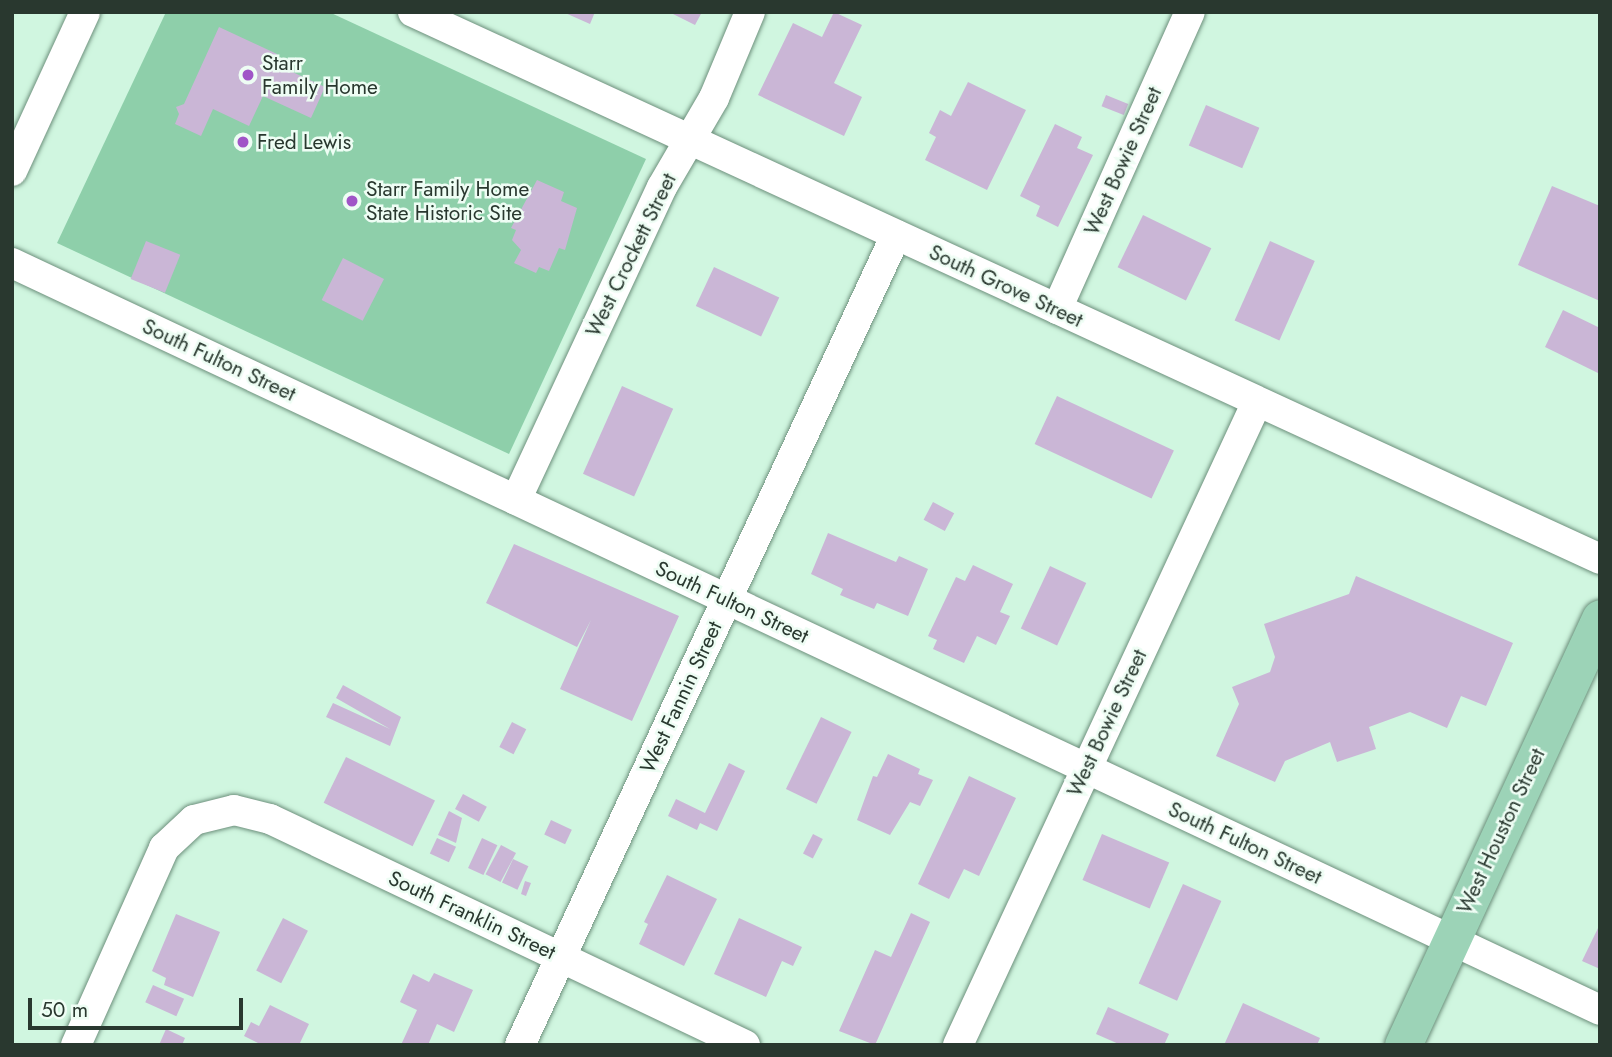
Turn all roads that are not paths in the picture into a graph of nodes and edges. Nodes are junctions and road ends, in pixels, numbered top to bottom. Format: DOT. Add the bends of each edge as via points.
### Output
graph roads {
  1 [pos="85,12"];
  2 [pos="413,12"];
  3 [pos="750,12"];
  4 [pos="1189,12"];
  5 [pos="690,140"];
  6 [pos="12,170"];
  7 [pos="896,235"];
  8 [pos="12,263"];
  9 [pos="1057,309"];
  10 [pos="1257,402"];
  11 [pos="516,500"];
  12 [pos="1600,559"];
  13 [pos="726,599"];
  14 [pos="1600,618"];
  15 [pos="1086,769"];
  16 [pos="1451,940"];
  17 [pos="561,957"];
  18 [pos="1600,1010"];
  19 [pos="76,1045"];
  20 [pos="520,1045"];
  21 [pos="746,1045"];
  22 [pos="958,1045"];
  23 [pos="1403,1045"];
  1 -- 6 [label="street"];
  2 -- 5 [label="street, South Grove Street"];
  3 -- 5 [label="street, West Crockett Street" via="714,98"];
  4 -- 9 [label="street, West Bowie Street"];
  5 -- 7 [label="street, South Grove Street"];
  5 -- 11 [label="street, West Crockett Street" via="662,187"];
  7 -- 9 [label="street, South Grove Street"];
  7 -- 13 [label="street, West Fannin Street"];
  8 -- 11 [label="street, South Fulton Street"];
  9 -- 10 [label="street, South Grove Street"];
  10 -- 12 [label="street, South Grove Street"];
  10 -- 15 [label="street, West Bowie Street"];
  11 -- 13 [label="street, South Fulton Street"];
  13 -- 15 [label="street, South Fulton Street"];
  13 -- 17 [label="street, West Fannin Street"];
  14 -- 16 [label="main road, West Houston Street"];
  15 -- 16 [label="street, South Fulton Street"];
  15 -- 22 [label="street, West Bowie Street"];
  16 -- 18 [label="street, South Fulton Street"];
  16 -- 23 [label="main road, West Houston Street"];
  17 -- 19 [label="street, South Franklin Street" via="270,819 234,810 194,820 164,848"];
  17 -- 20 [label="street, West Fannin Street"];
  17 -- 21 [label="street, South Franklin Street"];
}
